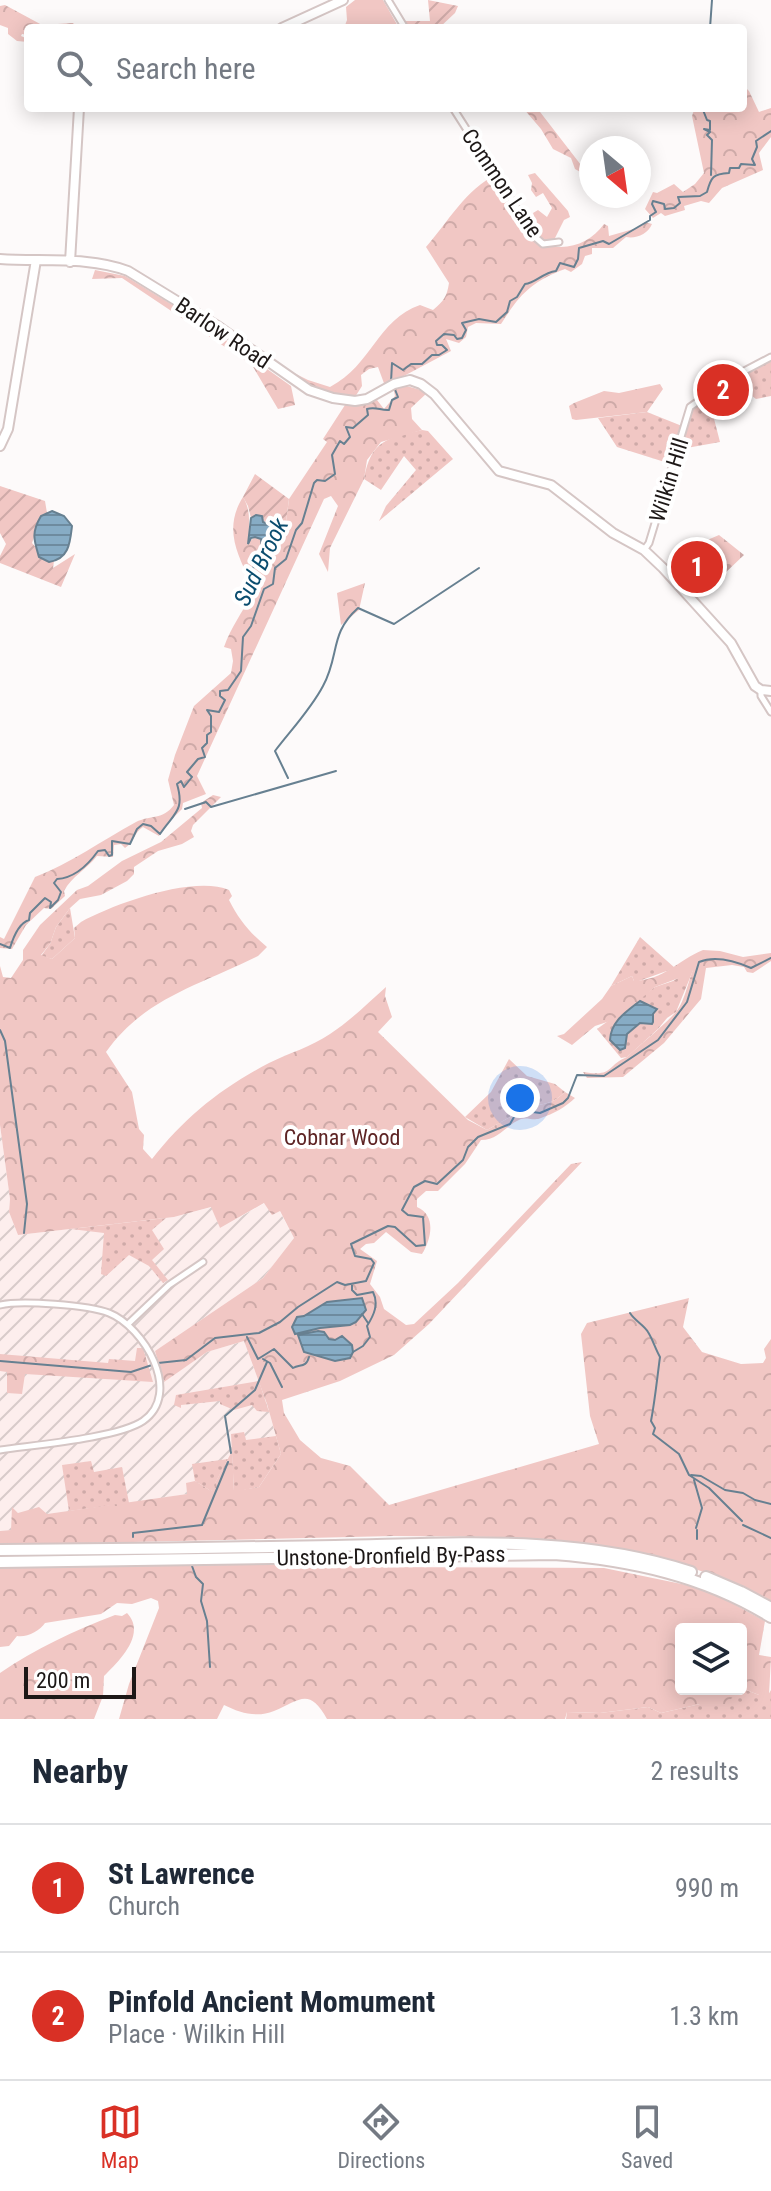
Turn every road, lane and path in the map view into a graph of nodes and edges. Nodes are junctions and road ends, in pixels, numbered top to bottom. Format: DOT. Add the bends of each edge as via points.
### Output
graph roads {
  1 [pos="343,0"];
  2 [pos="388,0"];
  3 [pos="291,24"];
  4 [pos="403,24"];
  5 [pos="79,112"];
  6 [pos="456,112"];
  7 [pos="559,242"];
  8 [pos="0,259"];
  9 [pos="36,260"];
  10 [pos="49,261"];
  11 [pos="70,262"];
  12 [pos="33,285"];
  13 [pos="771,357"];
  14 [pos="0,446"];
  15 [pos="647,547"];
  16 [pos="766,691"];
  17 [pos="771,712"];
  18 [pos="203,1262"];
  19 [pos="0,1305"];
  20 [pos="128,1324"];
  21 [pos="0,1450"];
  22 [pos="0,1550"];
  23 [pos="0,1562"];
  24 [pos="771,1608"];
  25 [pos="771,1617"];
  1 -- 3 [label="main road"];
  2 -- 4 [label="street"];
  5 -- 11 [label="main road"];
  6 -- 7 [label="street, Common Lane" via="535,237 543,244"];
  8 -- 9 [label="main road, Barlow Road"];
  9 -- 10 [label="main road, Barlow Road"];
  9 -- 12 [label="main road"];
  10 -- 11 [label="main road, Barlow Road"];
  10 -- 12 [label="main road"];
  11 -- 15 [label="main road, Barlow Road" via="128,271 309,390 355,401 394,384 421,384 499,471 551,485 613,533"];
  12 -- 14 [label="main road" via="8,429"];
  13 -- 15 [label="street, Wilkin Hill" via="690,407"];
  15 -- 16 [label="main road" via="723,634 750,680"];
  16 -- 17 [label="street" via="761,696"];
  18 -- 20 [label="street"];
  19 -- 20 [label="street" via="95,1310"];
  20 -- 21 [label="street" via="145,1342 160,1387 154,1408 142,1421 100,1434"];
  22 -- 24 [label="highway, Unstone-Dronfield By-Pass" via="564,1547 667,1564"];
  23 -- 25 [label="highway, Unstone-Dronfield By-Pass" via="554,1554 666,1571"];
}
